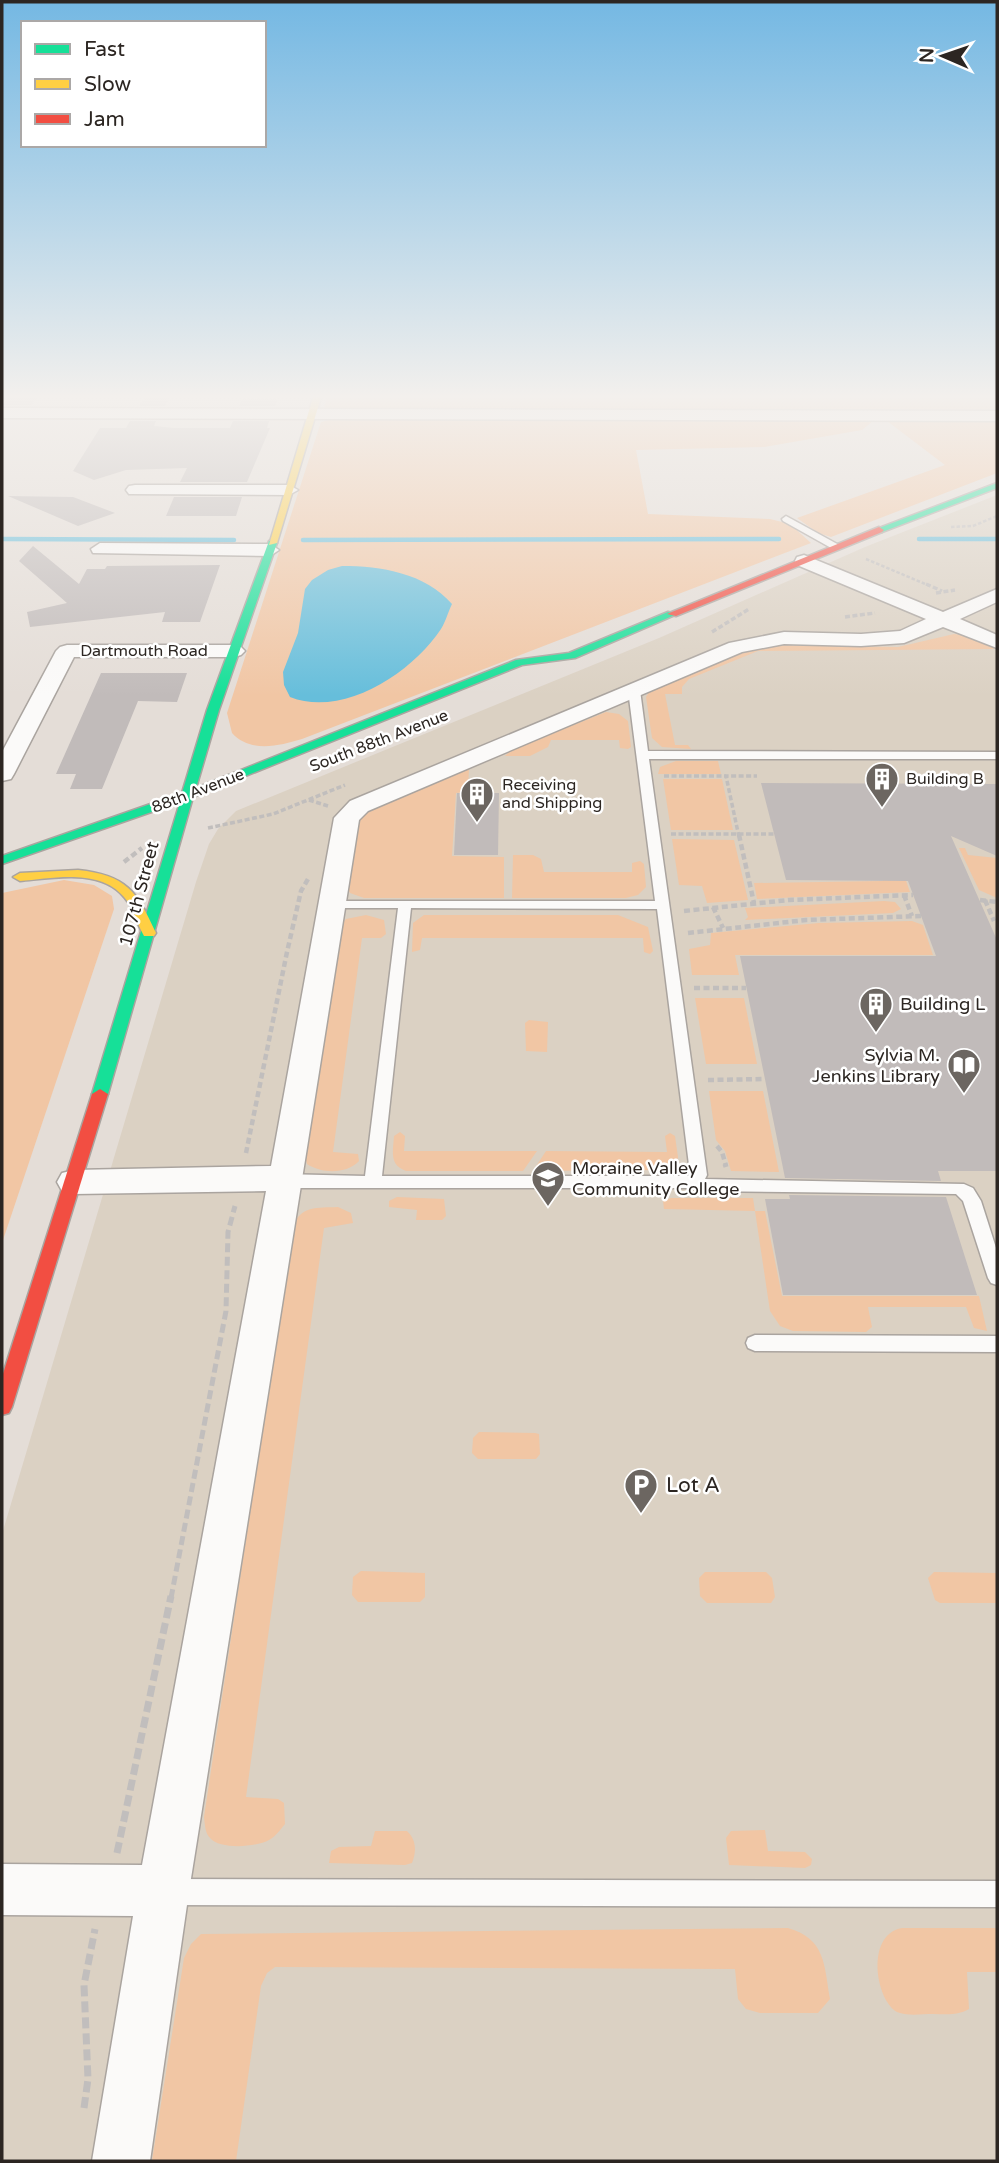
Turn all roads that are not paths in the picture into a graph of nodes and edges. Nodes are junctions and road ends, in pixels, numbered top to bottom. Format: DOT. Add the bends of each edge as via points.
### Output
graph roads {
  1 [pos="287,495"];
  2 [pos="971,495"];
  3 [pos="786,519"];
  4 [pos="100,548"];
  5 [pos="831,549"];
  6 [pos="270,550"];
  7 [pos="804,561"];
  8 [pos="997,595"];
  9 [pos="950,607"];
  10 [pos="997,624"];
  11 [pos="997,642"];
  12 [pos="234,651"];
  13 [pos="570,656"];
  14 [pos="543,677"];
  15 [pos="634,690"];
  16 [pos="213,710"];
  17 [pos="391,714"];
  18 [pos="222,737"];
  19 [pos="332,739"];
  20 [pos="256,750"];
  21 [pos="642,755"];
  22 [pos="997,755"];
  23 [pos="2,774"];
  24 [pos="186,796"];
  25 [pos="206,807"];
  26 [pos="181,816"];
  27 [pos="162,824"];
  28 [pos="81,856"];
  29 [pos="2,860"];
  30 [pos="20,877"];
  31 [pos="2,880"];
  32 [pos="334,904"];
  33 [pos="405,905"];
  34 [pos="663,905"];
  35 [pos="149,933"];
  36 [pos="287,1178"];
  37 [pos="74,1182"];
  38 [pos="373,1182"];
  39 [pos="692,1182"];
  40 [pos="997,1278"];
  41 [pos="755,1343"];
  42 [pos="997,1344"];
  43 [pos="2,1407"];
  44 [pos="2,1889"];
  45 [pos="163,1891"];
  46 [pos="997,1894"];
  47 [pos="121,2161"];
  1 -- 6 [label="street, 107th Street"];
  2 -- 5 [label="street"];
  3 -- 5 [label="lane"];
  4 -- 6 [label="street"];
  5 -- 7 [label="street"];
  5 -- 9 [label="street"];
  6 -- 12 [label="street, 107th Street"];
  7 -- 9 [label="street"];
  7 -- 13 [label="street, South 88th Avenue"];
  8 -- 9 [label="street"];
  9 -- 10 [label="street"];
  9 -- 11 [label="street"];
  9 -- 15 [label="street" via="912,635 748,643"];
  12 -- 16 [label="street, 107th Street"];
  12 -- 23 [label="street, Dartmouth Road" via="67,651"];
  13 -- 14 [label="street, South 88th Avenue"];
  13 -- 17 [label="street, South 88th Avenue" via="520,662"];
  15 -- 21 [label="lane"];
  15 -- 32 [label="street" via="359,806 347,818"];
  16 -- 18 [label="street"];
  16 -- 24 [label="street, 107th Street"];
  17 -- 19 [label="street, 88th Avenue"];
  19 -- 20 [label="street"];
  19 -- 24 [label="street, 88th Avenue"];
  21 -- 22 [label="lane"];
  21 -- 34 [label="lane"];
  24 -- 26 [label="street, 107th Street"];
  24 -- 29 [label="street, 88th Avenue"];
  25 -- 26 [label="street"];
  26 -- 27 [label="street, 88th Avenue"];
  26 -- 35 [label="street, 107th Street"];
  28 -- 30 [label="street"];
  30 -- 31 [label="street"];
  30 -- 35 [label="street" via="68,873 124,888"];
  32 -- 33 [label="lane"];
  32 -- 36 [label="street"];
  33 -- 34 [label="lane"];
  33 -- 38 [label="lane"];
  34 -- 39 [label="lane" via="699,1175"];
  35 -- 37 [label="street, 107th Street"];
  36 -- 37 [label="street"];
  36 -- 38 [label="lane"];
  36 -- 45 [label="street"];
  37 -- 43 [label="street, 107th Street"];
  38 -- 39 [label="lane"];
  39 -- 40 [label="lane" via="958,1188 972,1201"];
  41 -- 42 [label="lane"];
  44 -- 45 [label="street"];
  45 -- 46 [label="lane"];
  45 -- 47 [label="street"];
}
